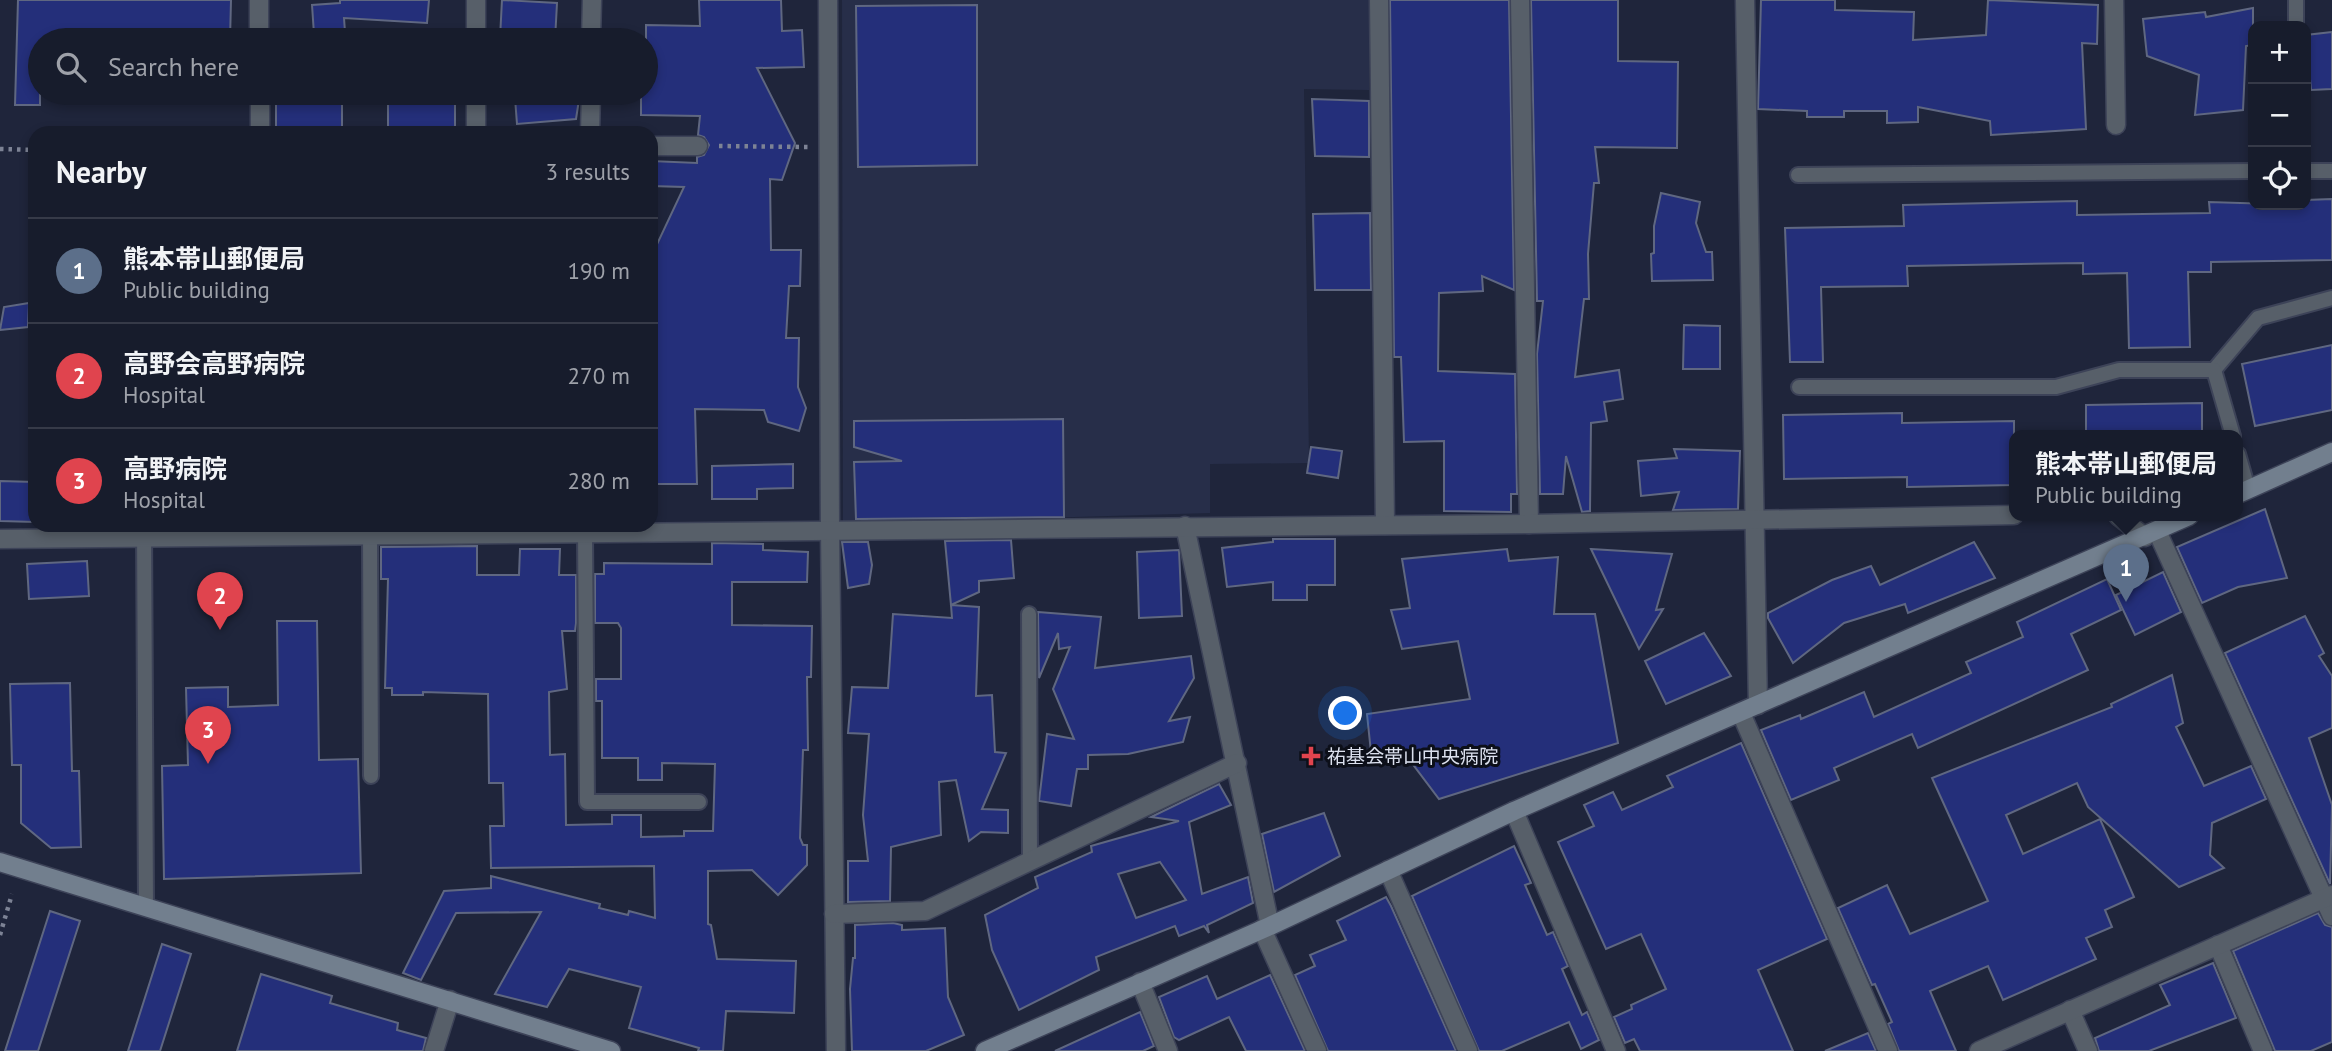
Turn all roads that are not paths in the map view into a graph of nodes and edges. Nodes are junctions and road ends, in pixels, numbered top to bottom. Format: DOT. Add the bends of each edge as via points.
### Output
graph roads {
  1 [pos="259,0"];
  2 [pos="476,0"];
  3 [pos="592,0"];
  4 [pos="828,0"];
  5 [pos="1379,0"];
  6 [pos="1520,0"];
  7 [pos="1745,0"];
  8 [pos="2113,0"];
  9 [pos="2296,0"];
  10 [pos="2296,21"];
  11 [pos="260,28"];
  12 [pos="476,28"];
  13 [pos="591,28"];
  14 [pos="260,105"];
  15 [pos="476,105"];
  16 [pos="591,105"];
  17 [pos="2116,125"];
  18 [pos="260,126"];
  19 [pos="476,126"];
  20 [pos="590,126"];
  21 [pos="658,146"];
  22 [pos="698,146"];
  23 [pos="2311,171"];
  24 [pos="2332,171"];
  25 [pos="2248,172"];
  26 [pos="1798,175"];
  27 [pos="2332,298"];
  28 [pos="2214,370"];
  29 [pos="1799,387"];
  30 [pos="2231,430"];
  31 [pos="2332,452"];
  32 [pos="2243,492"];
  33 [pos="2009,515"];
  34 [pos="1754,520"];
  35 [pos="2127,521"];
  36 [pos="2178,521"];
  37 [pos="1529,524"];
  38 [pos="1385,525"];
  39 [pos="1185,526"];
  40 [pos="658,530"];
  41 [pos="830,530"];
  42 [pos="126,532"];
  43 [pos="144,532"];
  44 [pos="307,532"];
  45 [pos="502,532"];
  46 [pos="590,532"];
  47 [pos="2151,534"];
  48 [pos="370,535"];
  49 [pos="0,539"];
  50 [pos="1029,614"];
  51 [pos="1750,709"];
  52 [pos="1237,763"];
  53 [pos="371,776"];
  54 [pos="699,802"];
  55 [pos="1514,811"];
  56 [pos="1030,861"];
  57 [pos="0,862"];
  58 [pos="1388,870"];
  59 [pos="2328,897"];
  60 [pos="146,906"];
  61 [pos="834,914"];
  62 [pos="2332,916"];
  63 [pos="1266,927"];
  64 [pos="2218,945"];
  65 [pos="1140,982"];
  66 [pos="450,1000"];
  67 [pos="2070,1010"];
  68 [pos="434,1051"];
  69 [pos="611,1051"];
  70 [pos="836,1051"];
  71 [pos="985,1051"];
  72 [pos="1168,1051"];
  73 [pos="1317,1051"];
  74 [pos="1468,1051"];
  75 [pos="1616,1051"];
  76 [pos="1888,1051"];
  77 [pos="1979,1051"];
  78 [pos="2088,1051"];
  79 [pos="2263,1051"];
  1 -- 11 [label="street"];
  2 -- 12 [label="street"];
  3 -- 13 [label="street"];
  4 -- 41 [label="street"];
  5 -- 38 [label="street"];
  6 -- 37 [label="street"];
  7 -- 34 [label="street"];
  8 -- 17 [label="street"];
  9 -- 10 [label="lane"];
  14 -- 18 [label="street"];
  15 -- 19 [label="street"];
  16 -- 20 [label="street"];
  21 -- 22 [label="street"];
  23 -- 24 [label="lane"];
  25 -- 26 [label="lane"];
  27 -- 28 [label="lane" via="2259,318"];
  28 -- 29 [label="lane" via="2119,370 2056,387"];
  28 -- 30 [label="lane"];
  31 -- 32 [label="street"];
  33 -- 34 [label="street"];
  34 -- 37 [label="street"];
  34 -- 51 [label="street"];
  35 -- 47 [label="street"];
  36 -- 47 [label="street"];
  37 -- 38 [label="street"];
  38 -- 39 [label="street"];
  39 -- 41 [label="street"];
  39 -- 52 [label="street"];
  40 -- 41 [label="street"];
  41 -- 61 [label="street"];
  42 -- 49 [label="street"];
  43 -- 60 [label="lane"];
  44 -- 48 [label="street"];
  45 -- 48 [label="street"];
  46 -- 54 [label="lane" via="587,802"];
  47 -- 51 [label="street"];
  47 -- 59 [label="street"];
  48 -- 53 [label="lane"];
  50 -- 56 [label="lane"];
  51 -- 55 [label="street"];
  51 -- 76 [label="street"];
  52 -- 56 [label="street"];
  52 -- 63 [label="street"];
  55 -- 58 [label="street"];
  55 -- 75 [label="street"];
  56 -- 61 [label="street" via="925,911"];
  57 -- 60 [label="street"];
  58 -- 63 [label="street"];
  58 -- 74 [label="street"];
  59 -- 62 [label="street"];
  59 -- 64 [label="street"];
  60 -- 66 [label="street"];
  61 -- 70 [label="street"];
  63 -- 65 [label="street"];
  63 -- 73 [label="street"];
  64 -- 67 [label="street"];
  64 -- 79 [label="street"];
  65 -- 71 [label="street"];
  65 -- 72 [label="street"];
  66 -- 68 [label="street"];
  66 -- 69 [label="street"];
  67 -- 77 [label="street"];
  67 -- 78 [label="street"];
}
